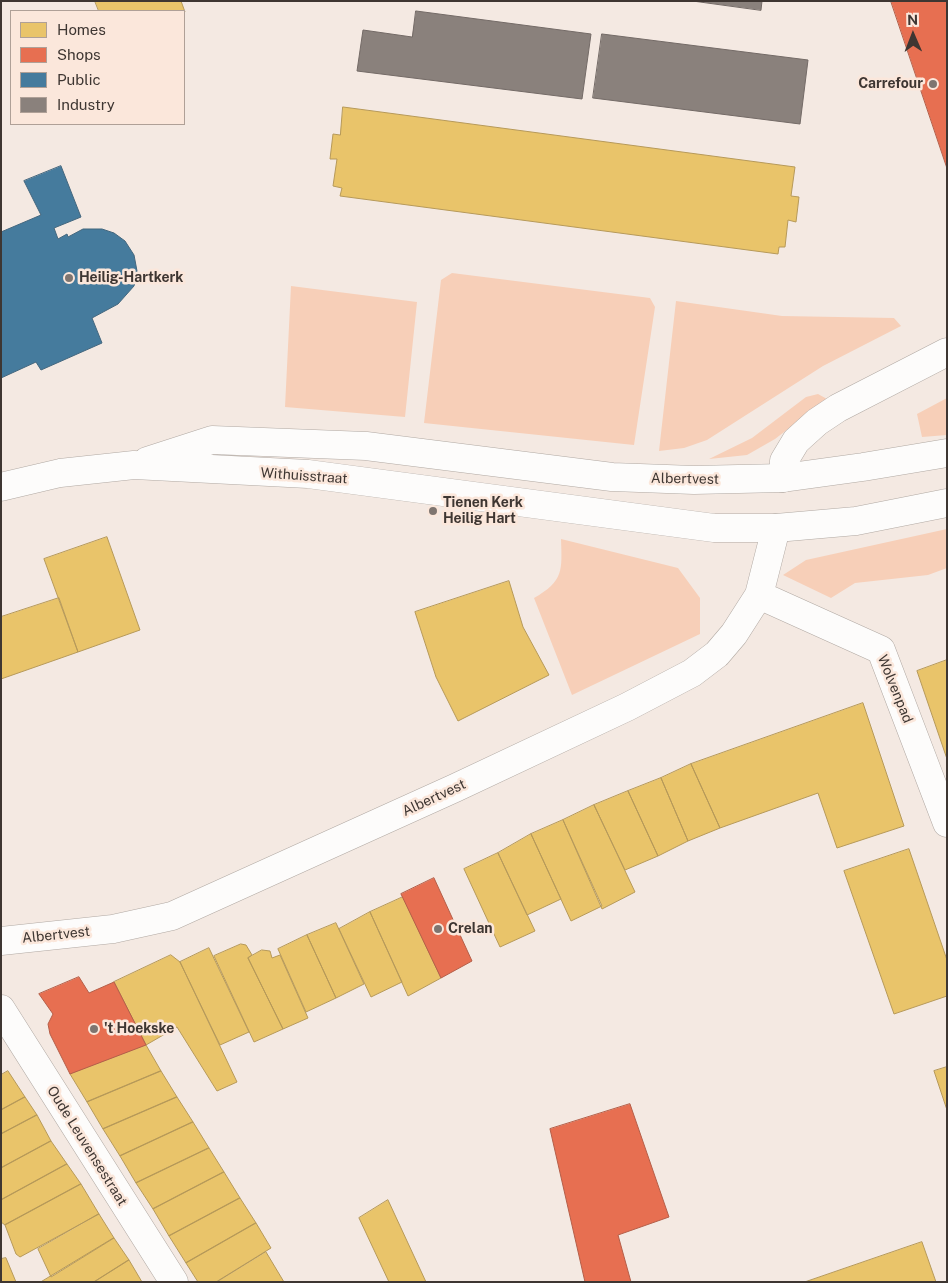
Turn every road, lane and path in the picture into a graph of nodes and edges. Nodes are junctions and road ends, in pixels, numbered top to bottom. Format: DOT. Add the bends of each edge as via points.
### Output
graph roads {
  1 [pos="947,352"];
  2 [pos="320,444"];
  3 [pos="947,453"];
  4 [pos="134,465"];
  5 [pos="783,478"];
  6 [pos="1,487"];
  7 [pos="947,503"];
  8 [pos="776,528"];
  9 [pos="759,595"];
  10 [pos="947,824"];
  11 [pos="1,941"];
  12 [pos="1,1009"];
  13 [pos="174,1282"];
  1 -- 5 [label="main road" via="817,422 796,441 784,461"];
  2 -- 4 [label="main road, Withuisstraat" via="212,440"];
  2 -- 5 [label="main road, Albertvest" via="366,446 612,476 694,480"];
  3 -- 5 [label="main road, Albertvest"];
  4 -- 6 [label="main road, Withuisstraat" via="60,473"];
  4 -- 8 [label="main road, Withuisstraat" via="308,474 714,528"];
  7 -- 8 [label="main road" via="856,521"];
  8 -- 9 [label="main road, Albertvest"];
  9 -- 10 [label="main road, Wolvenpad" via="880,650"];
  9 -- 11 [label="main road, Albertvest" via="717,654 692,673 618,711 271,873 172,916 113,929"];
  12 -- 13 [label="main road, Oude Leuvensestraat"];
}
